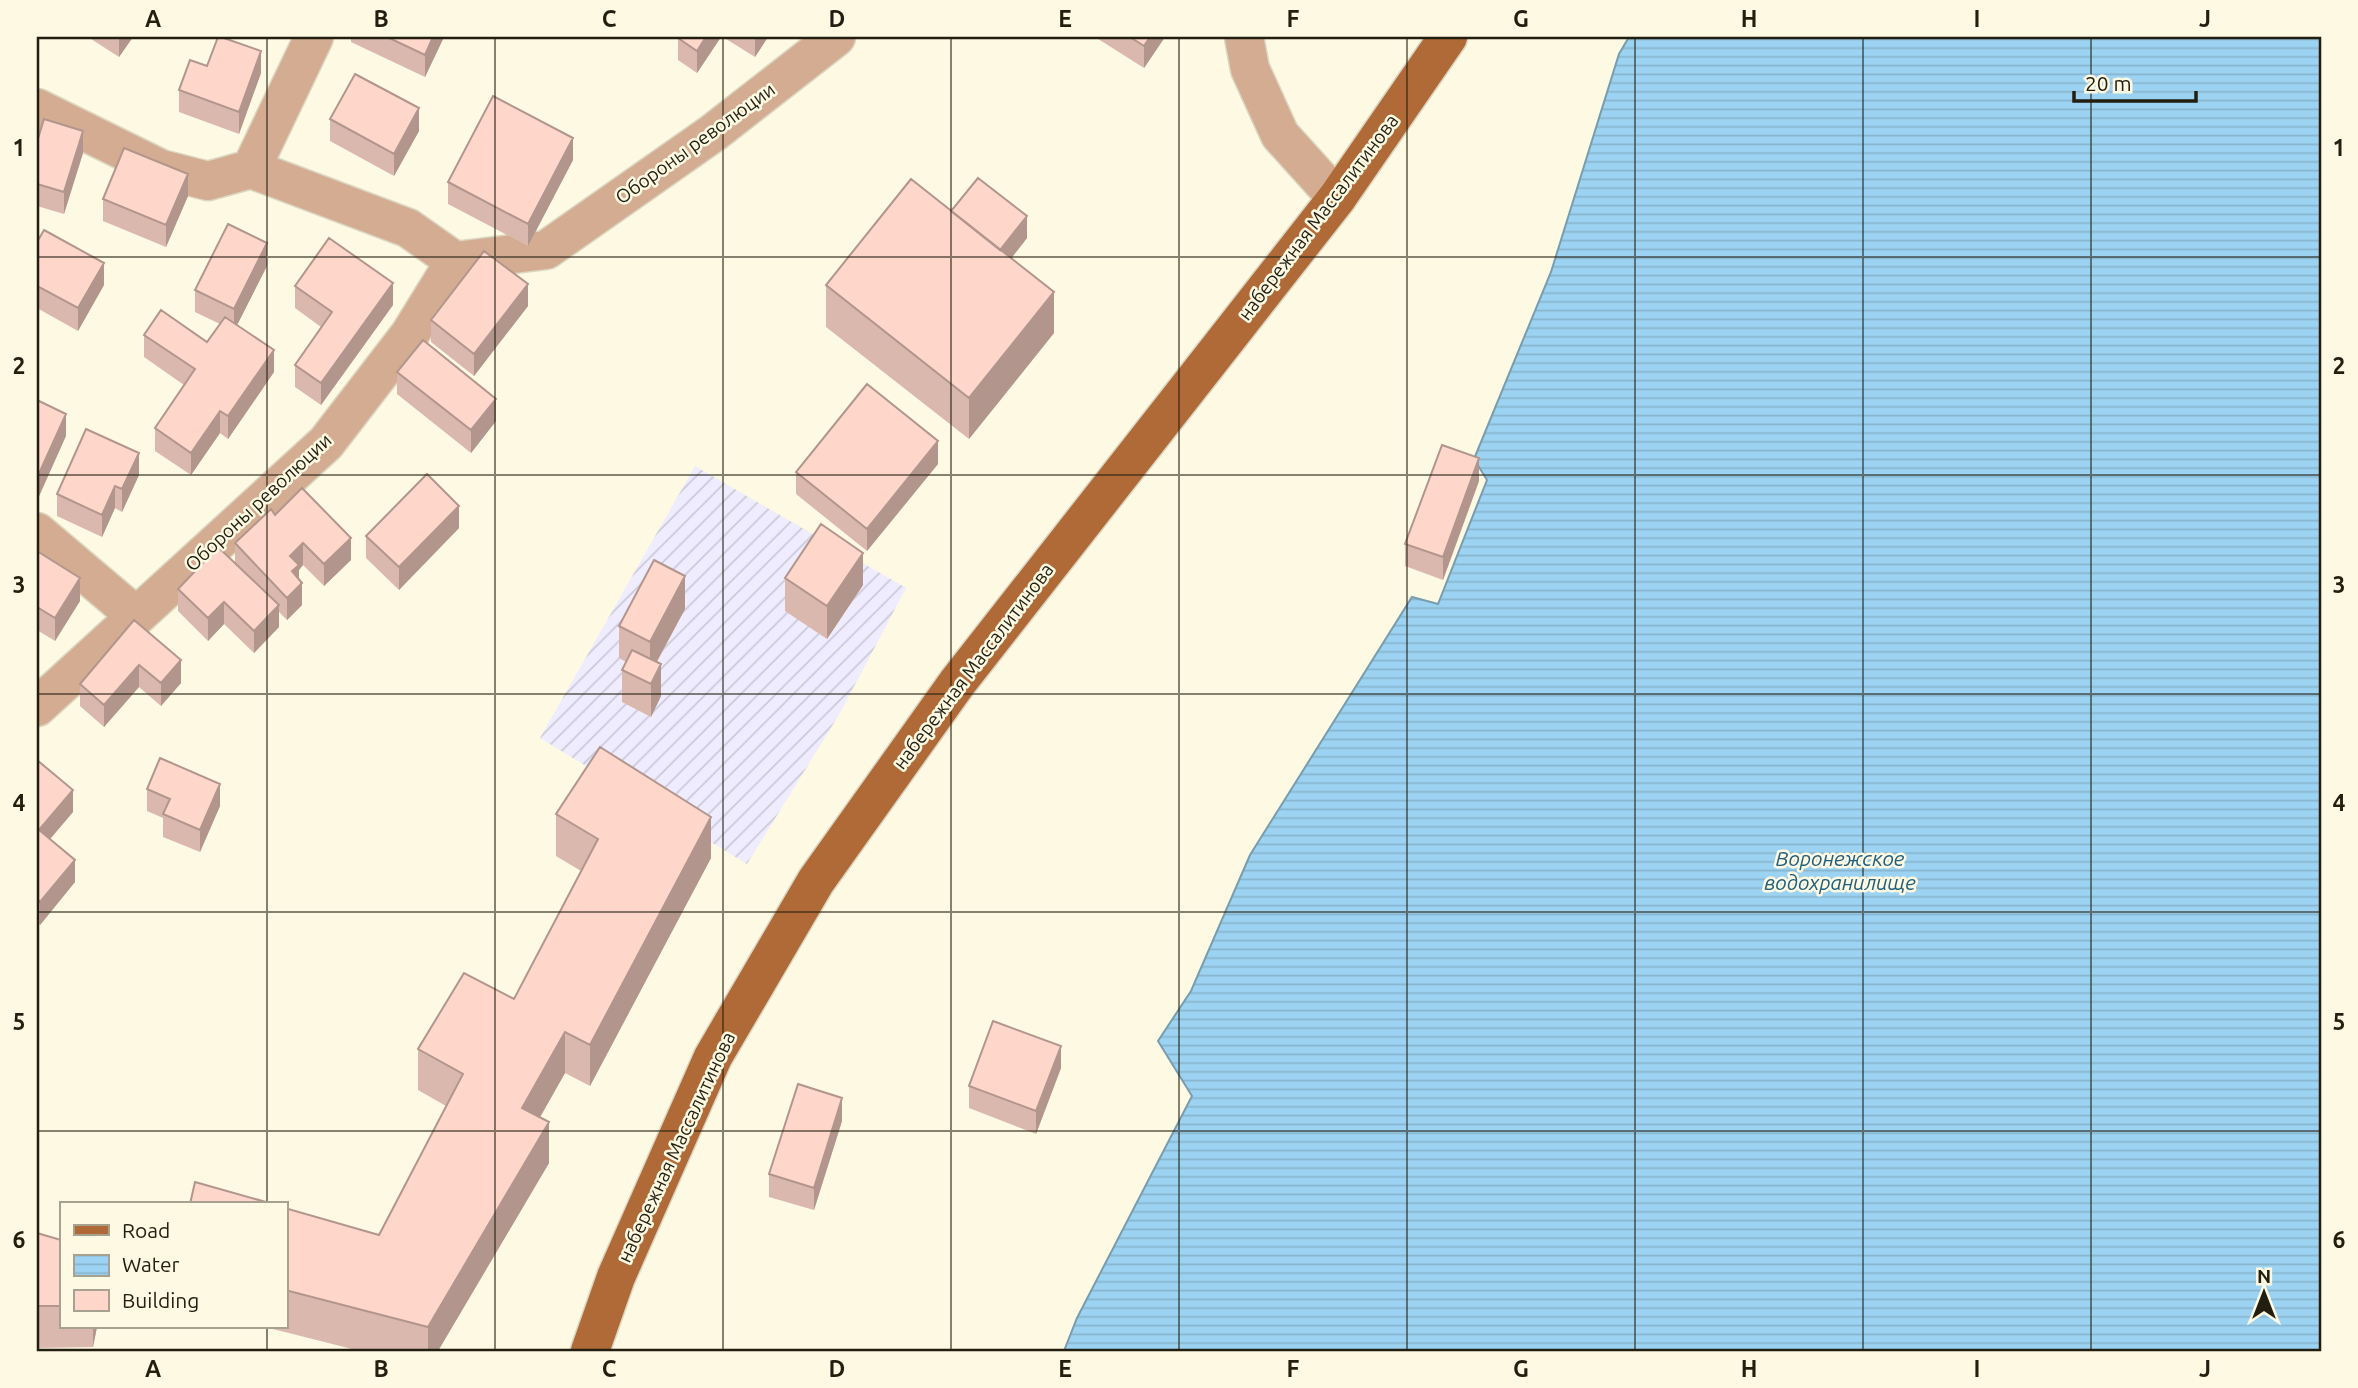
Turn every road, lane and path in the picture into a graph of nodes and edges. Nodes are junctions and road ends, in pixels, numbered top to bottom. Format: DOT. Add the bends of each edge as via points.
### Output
graph roads {
  1 [pos="314,37"];
  2 [pos="835,37"];
  3 [pos="1244,37"];
  4 [pos="1448,37"];
  5 [pos="37,108"];
  6 [pos="251,169"];
  7 [pos="1337,198"];
  8 [pos="455,261"];
  9 [pos="37,532"];
  10 [pos="135,615"];
  11 [pos="37,707"];
  12 [pos="590,1351"];
  1 -- 6 [label="street"];
  2 -- 8 [label="street, Обороны революции" via="713,133 546,250"];
  3 -- 7 [label="street" via="1250,69 1280,135"];
  4 -- 7 [label="main road, набережная Массалитинова"];
  5 -- 6 [label="street" via="161,169 208,181"];
  6 -- 8 [label="street" via="408,228"];
  7 -- 12 [label="main road, набережная Массалитинова" via="957,683 816,881 713,1057 617,1277"];
  8 -- 10 [label="street, Обороны революции" via="410,334 326,443"];
  9 -- 10 [label="street"];
  10 -- 11 [label="street, Обороны революции"];
}
